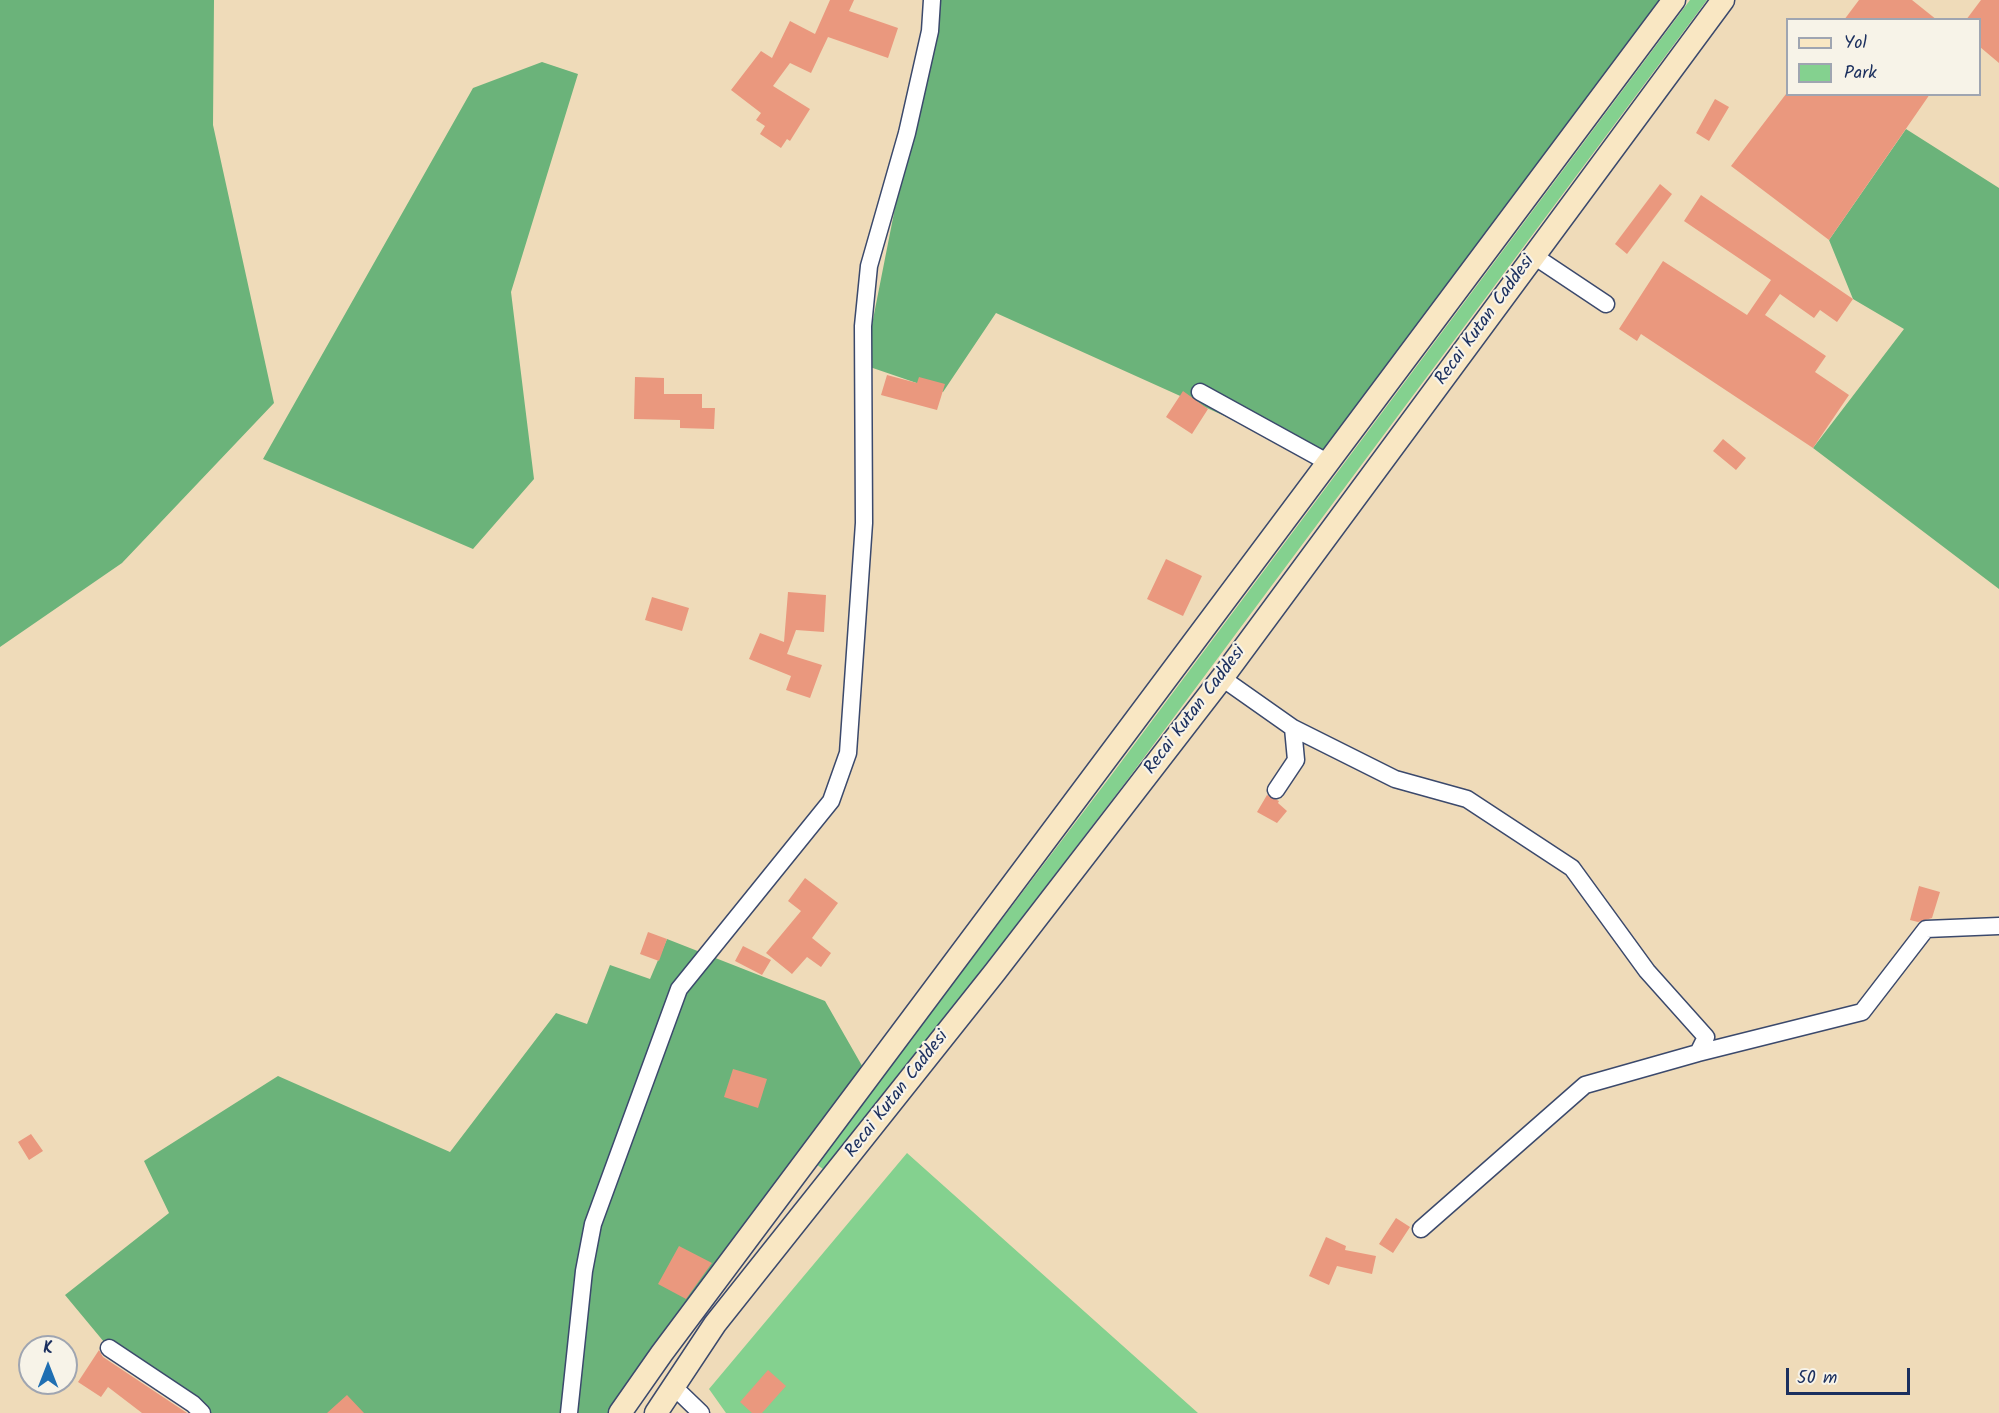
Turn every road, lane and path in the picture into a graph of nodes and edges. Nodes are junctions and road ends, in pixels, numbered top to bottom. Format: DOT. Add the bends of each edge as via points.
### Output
graph roads {
  1 [pos="932,0"];
  2 [pos="1674,0"];
  3 [pos="1723,0"];
  4 [pos="1534,256"];
  5 [pos="1606,304"];
  6 [pos="1200,392"];
  7 [pos="1329,463"];
  8 [pos="1222,678"];
  9 [pos="1293,728"];
  10 [pos="1276,790"];
  11 [pos="1999,926"];
  12 [pos="1698,1053"];
  13 [pos="1421,1229"];
  14 [pos="109,1348"];
  15 [pos="673,1386"];
  16 [pos="202,1413"];
  17 [pos="569,1413"];
  18 [pos="620,1413"];
  19 [pos="656,1413"];
  20 [pos="700,1413"];
  1 -- 17 [label="street" via="930,31 907,133 868,266 863,326 864,523 848,753 831,801 679,989 593,1224 584,1271"];
  2 -- 7 [label="main road, Recai Kutan Caddesi"];
  3 -- 4 [label="main road, Recai Kutan Caddesi"];
  4 -- 5 [label="street"];
  4 -- 8 [label="main road, Recai Kutan Caddesi"];
  6 -- 7 [label="street"];
  7 -- 18 [label="main road, Recai Kutan Caddesi"];
  8 -- 9 [label="street"];
  8 -- 15 [label="main road, Recai Kutan Caddesi" via="715,1324"];
  9 -- 10 [label="street" via="1296,760"];
  9 -- 12 [label="street" via="1395,779 1467,799 1572,868 1647,971 1706,1037"];
  11 -- 12 [label="street" via="1926,929 1862,1012"];
  12 -- 13 [label="street" via="1585,1085"];
  14 -- 16 [label="street"];
  15 -- 19 [label="main road, Recai Kutan Caddesi"];
  15 -- 20 [label="street"];
}
